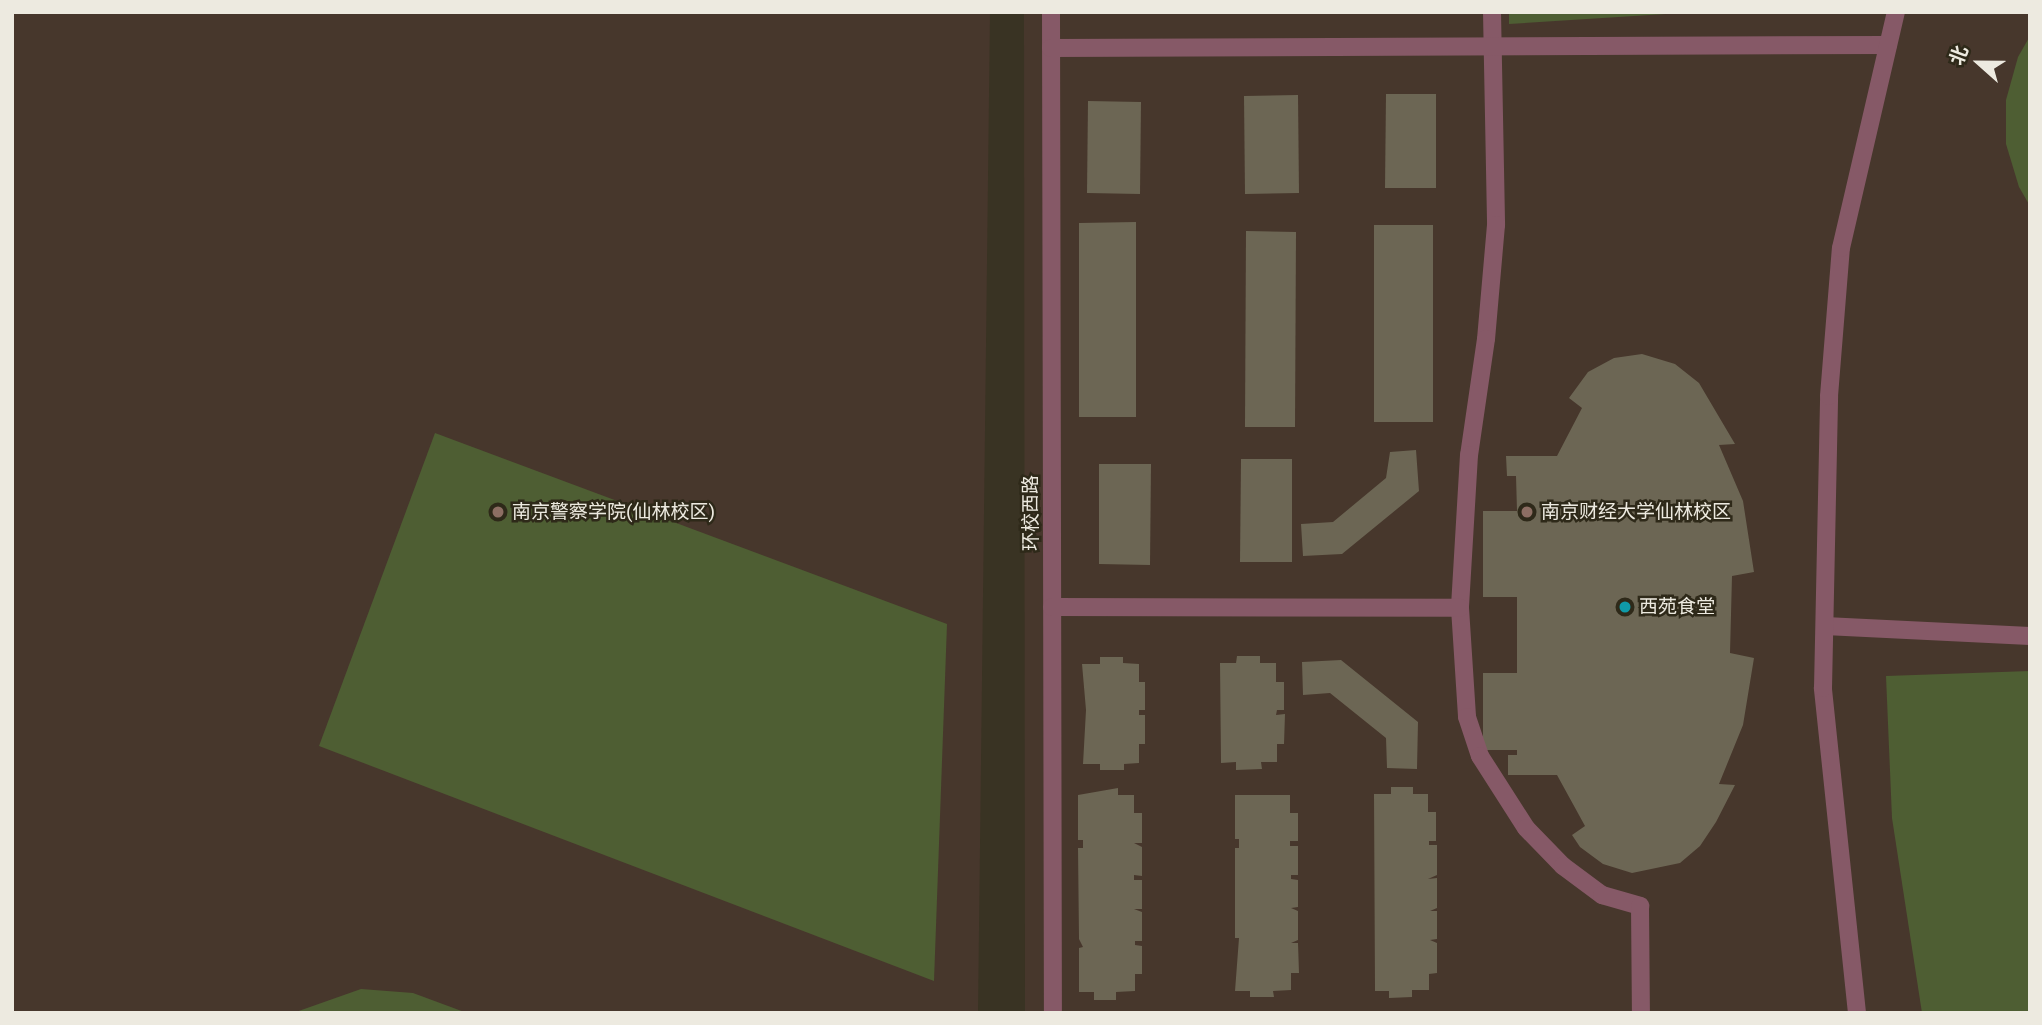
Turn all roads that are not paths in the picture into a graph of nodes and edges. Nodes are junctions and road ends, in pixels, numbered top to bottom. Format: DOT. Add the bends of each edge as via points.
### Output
graph roads {
  1 [pos="1051,12"];
  2 [pos="1492,12"];
  3 [pos="1896,12"];
  4 [pos="1493,45"];
  5 [pos="1888,45"];
  6 [pos="1051,48"];
  7 [pos="1052,607"];
  8 [pos="1460,607"];
  9 [pos="1825,626"];
  10 [pos="2030,636"];
  11 [pos="1053,1013"];
  12 [pos="1642,1013"];
  13 [pos="1857,1013"];
  1 -- 6 [label="street, 环校西路"];
  2 -- 4 [label="street"];
  3 -- 5 [label="street"];
  4 -- 5 [label="street"];
  4 -- 6 [label="street"];
  4 -- 8 [label="street" via="1496,225 1469,455"];
  5 -- 9 [label="street" via="1841,248 1829,396"];
  6 -- 7 [label="street, 环校西路"];
  7 -- 8 [label="street"];
  7 -- 11 [label="street, 环校西路"];
  8 -- 12 [label="street" via="1467,717 1480,756 1526,828 1563,866 1602,895 1640,906"];
  9 -- 10 [label="street"];
  9 -- 13 [label="street" via="1827,759"];
}
